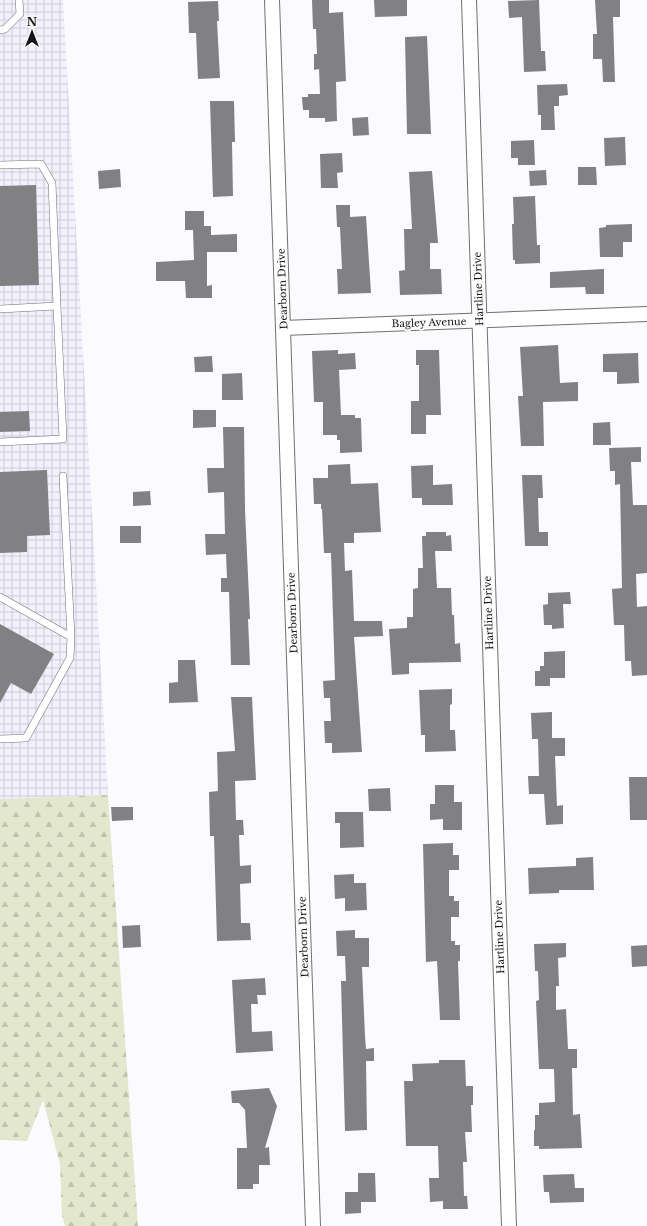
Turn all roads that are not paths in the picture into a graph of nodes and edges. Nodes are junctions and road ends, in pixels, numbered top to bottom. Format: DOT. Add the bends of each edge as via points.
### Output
graph roads {
  1 [pos="19,0"];
  2 [pos="272,0"];
  3 [pos="469,0"];
  4 [pos="0,30"];
  5 [pos="0,166"];
  6 [pos="57,306"];
  7 [pos="0,308"];
  8 [pos="647,314"];
  9 [pos="479,321"];
  10 [pos="283,328"];
  11 [pos="0,442"];
  12 [pos="62,476"];
  13 [pos="0,597"];
  14 [pos="71,637"];
  15 [pos="0,739"];
  16 [pos="313,1226"];
  17 [pos="509,1226"];
  1 -- 4 [label="lane" via="20,14 5,29"];
  2 -- 10 [label="street, Dearborn Drive"];
  3 -- 9 [label="street, Hartline Drive"];
  5 -- 6 [label="lane" via="40,164 52,183"];
  6 -- 7 [label="lane"];
  6 -- 11 [label="lane" via="63,440"];
  8 -- 9 [label="street, Bagley Avenue"];
  9 -- 10 [label="street, Bagley Avenue"];
  9 -- 17 [label="street, Hartline Drive"];
  10 -- 16 [label="street, Dearborn Drive"];
  12 -- 14 [label="lane"];
  13 -- 14 [label="lane"];
  14 -- 15 [label="lane" via="70,658 26,738"];
}
